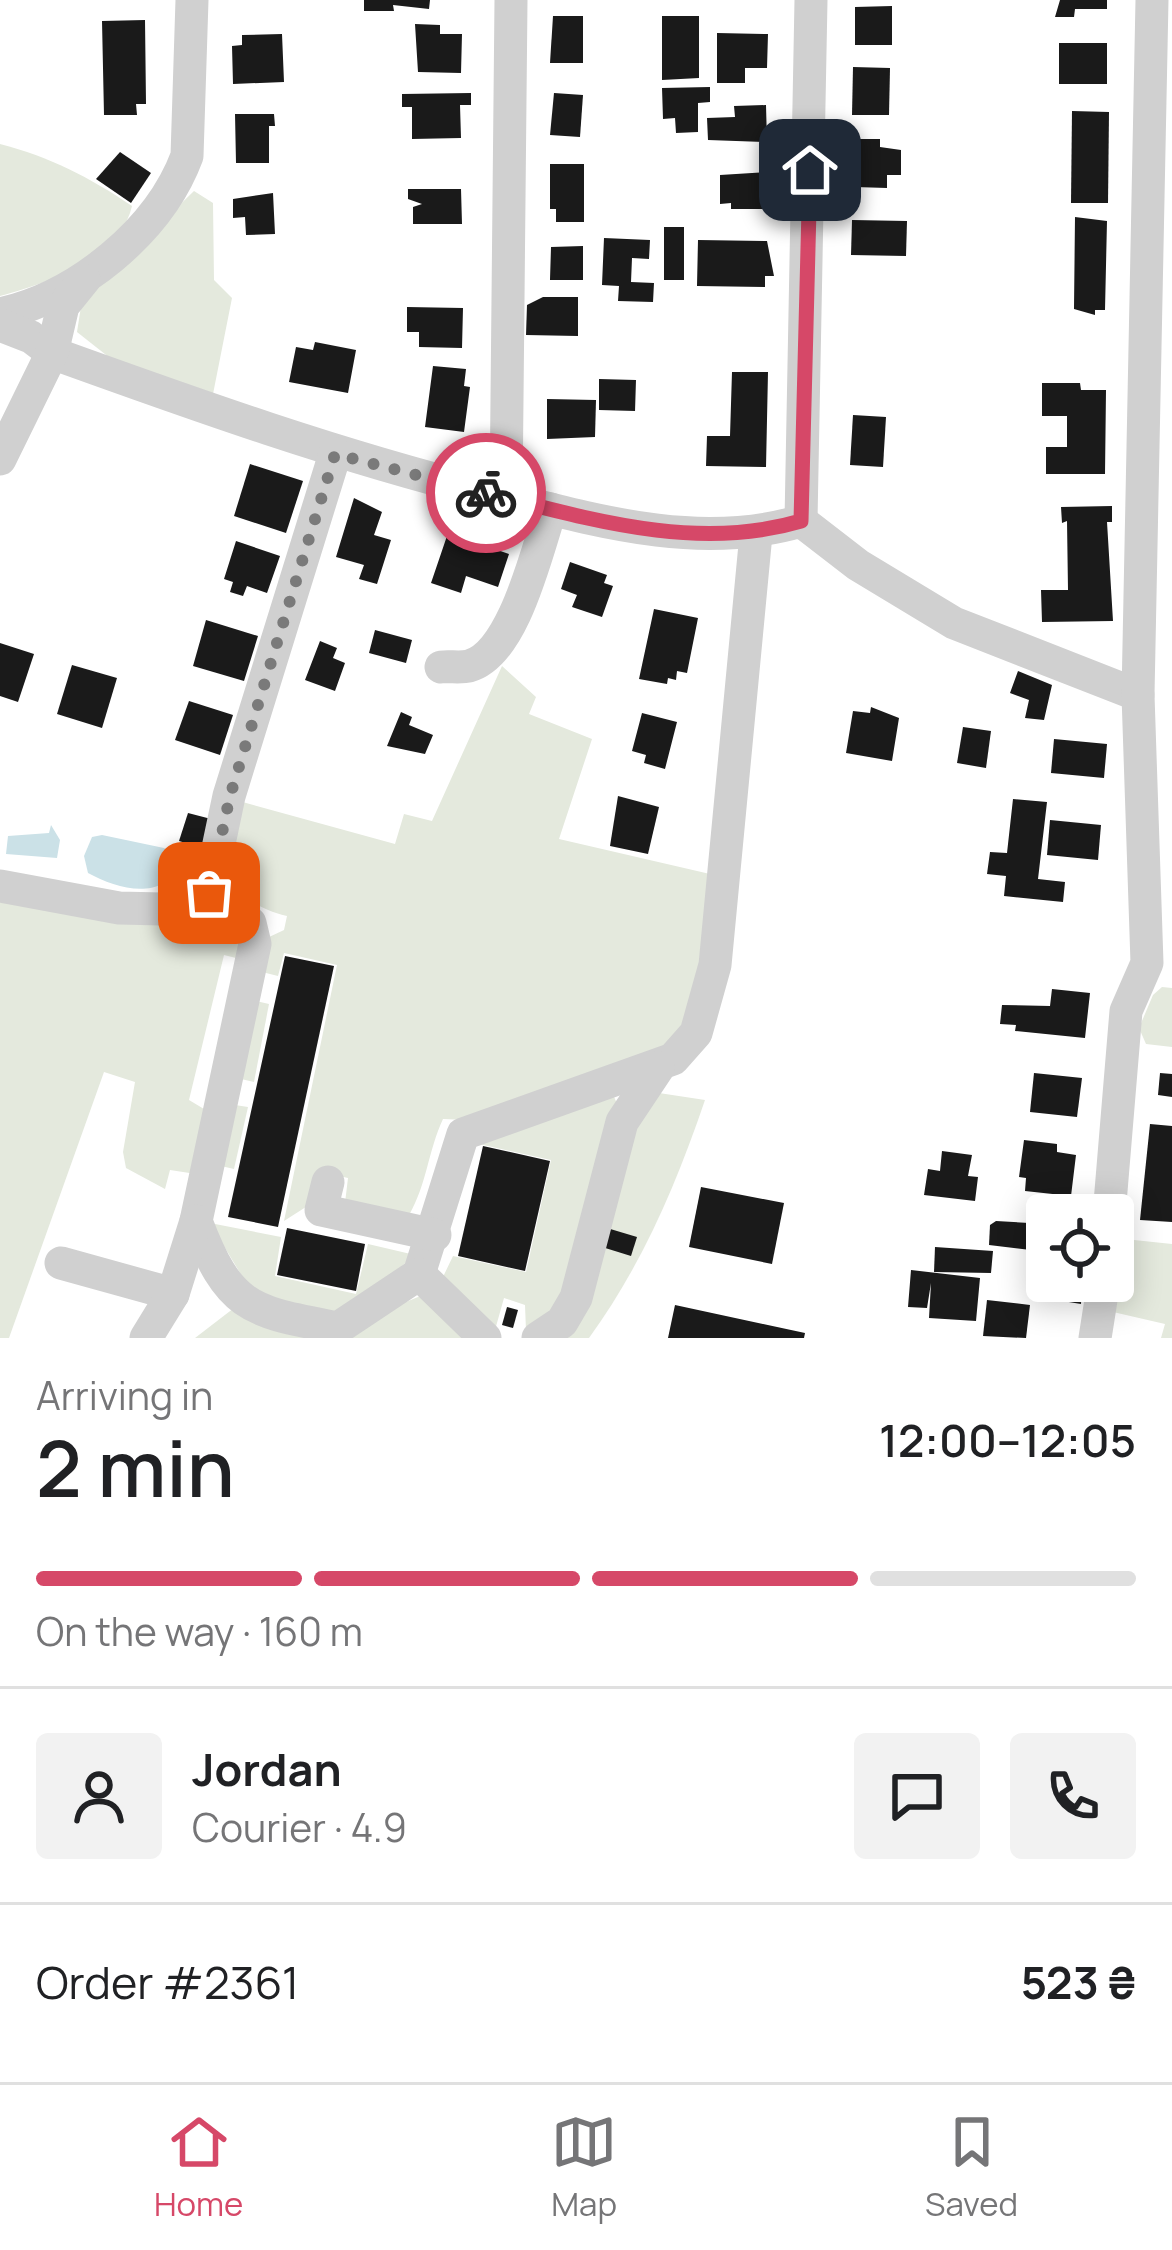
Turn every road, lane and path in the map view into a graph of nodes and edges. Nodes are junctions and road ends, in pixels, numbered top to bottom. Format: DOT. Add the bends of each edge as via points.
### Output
graph roads {
  1 [pos="192,0"];
  2 [pos="512,0"];
  3 [pos="811,0"];
  4 [pos="1152,0"];
  5 [pos="92,270"];
  6 [pos="0,314"];
  7 [pos="0,325"];
  8 [pos="52,353"];
  9 [pos="335,454"];
  10 [pos="0,459"];
  11 [pos="506,498"];
  12 [pos="551,509"];
  13 [pos="801,521"];
  14 [pos="756,534"];
  15 [pos="441,667"];
  16 [pos="1138,695"];
  17 [pos="0,886"];
  18 [pos="207,902"];
  19 [pos="1159,964"];
  20 [pos="658,1068"];
  21 [pos="328,1182"];
  22 [pos="1111,1194"];
  23 [pos="196,1221"];
  24 [pos="435,1234"];
  25 [pos="61,1263"];
  26 [pos="419,1274"];
  27 [pos="173,1294"];
  28 [pos="1101,1302"];
  29 [pos="146,1338"];
  30 [pos="485,1338"];
  31 [pos="538,1338"];
  32 [pos="1095,1338"];
  1 -- 5 [label="street" via="182,169 158,212"];
  2 -- 11 [label="street"];
  3 -- 13 [label="street"];
  4 -- 16 [label="street"];
  5 -- 6 [label="street"];
  5 -- 8 [label="street" via="63,307"];
  7 -- 8 [label="street"];
  8 -- 9 [label="street"];
  8 -- 10 [label="street"];
  9 -- 11 [label="street"];
  9 -- 18 [label="street" via="230,796"];
  11 -- 12 [label="street"];
  12 -- 14 [label="street" via="613,525"];
  12 -- 15 [label="street" via="509,628 491,654 470,666"];
  13 -- 14 [label="street"];
  13 -- 16 [label="street" via="954,623"];
  14 -- 20 [label="street" via="715,965 696,1033"];
  16 -- 19 [label="street"];
  17 -- 18 [label="street" via="118,908"];
  18 -- 23 [label="street" via="250,923 255,944"];
  19 -- 22 [label="street" via="1126,1011"];
  20 -- 24 [label="street" via="463,1134"];
  20 -- 31 [label="street" via="622,1122 576,1298 562,1322"];
  21 -- 24 [label="street" via="321,1210"];
  23 -- 26 [label="street" via="256,1312 338,1328"];
  23 -- 27 [label="street"];
  24 -- 26 [label="street"];
  25 -- 27 [label="street"];
  26 -- 30 [label="street"];
  27 -- 29 [label="street"];
  28 -- 32 [label="street"];
}
